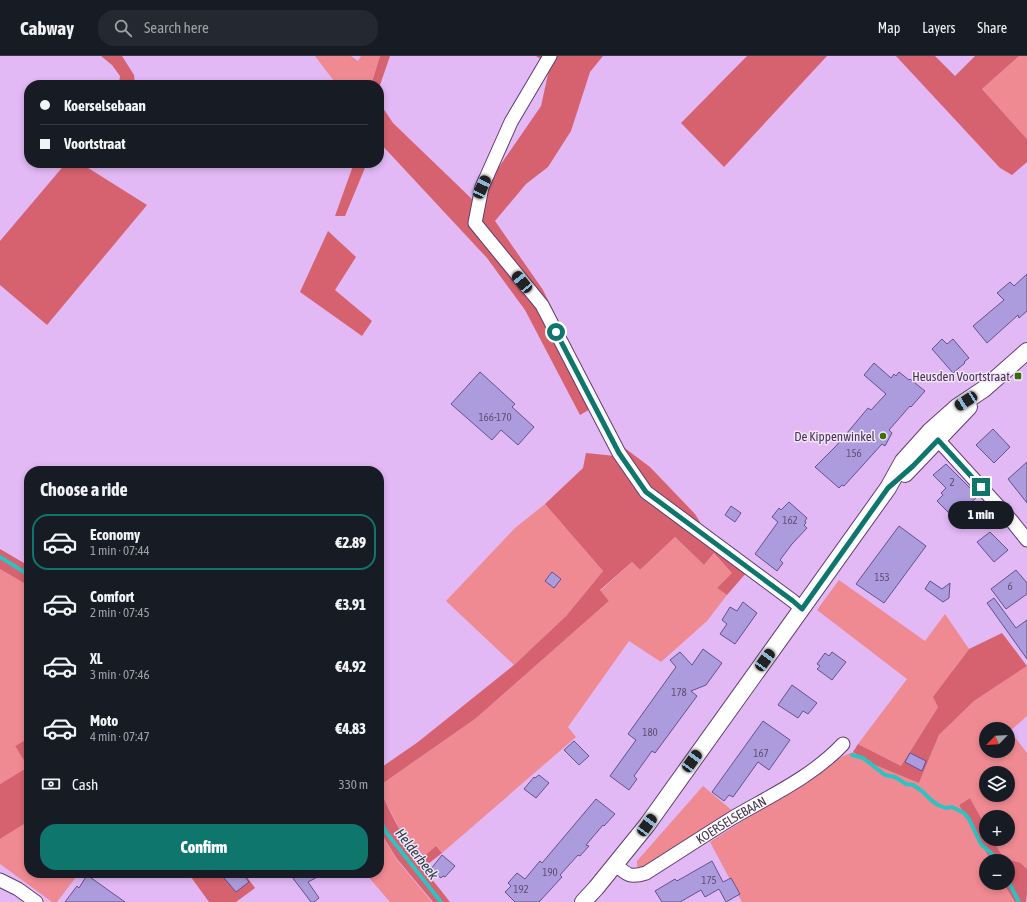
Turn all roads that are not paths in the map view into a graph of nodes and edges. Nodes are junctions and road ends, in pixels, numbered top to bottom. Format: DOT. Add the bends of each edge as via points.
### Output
graph roads {
  1 [pos="550,56"];
  2 [pos="1027,351"];
  3 [pos="934,435"];
  4 [pos="1027,540"];
  5 [pos="802,609"];
  6 [pos="843,744"];
  7 [pos="615,864"];
  8 [pos="0,880"];
  9 [pos="36,902"];
  10 [pos="582,902"];
  1 -- 5 [label="street" via="511,122 482,187 475,223 542,305 619,453 646,492"];
  2 -- 3 [label="street" via="984,389 957,407"];
  3 -- 4 [label="street"];
  3 -- 5 [label="street" via="903,461 888,488"];
  5 -- 7 [label="street" via="647,825"];
  6 -- 7 [label="street, KOERSELSEBAAN" via="815,769 646,873 629,875"];
  7 -- 10 [label="street"];
  8 -- 9 [label="street"];
}
